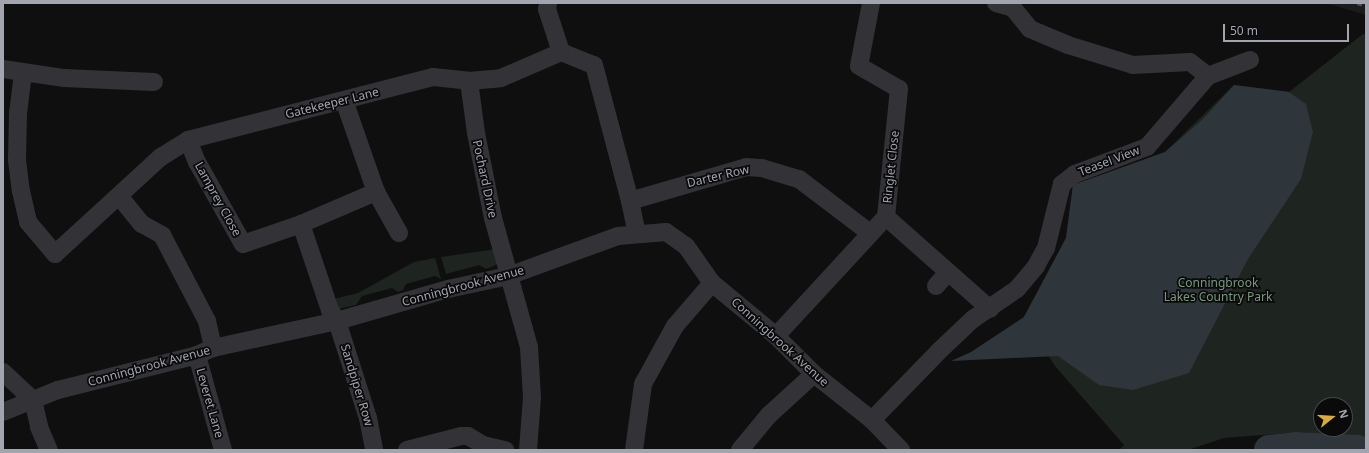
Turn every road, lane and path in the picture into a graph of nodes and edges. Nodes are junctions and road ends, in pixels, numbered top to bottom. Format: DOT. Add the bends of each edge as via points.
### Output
graph roads {
  1 [pos="548,3"];
  2 [pos="871,3"];
  3 [pos="996,3"];
  4 [pos="560,52"];
  5 [pos="1250,60"];
  6 [pos="3,69"];
  7 [pos="23,73"];
  8 [pos="1208,76"];
  9 [pos="469,81"];
  10 [pos="154,82"];
  11 [pos="344,100"];
  12 [pos="188,140"];
  13 [pos="376,192"];
  14 [pos="119,196"];
  15 [pos="630,201"];
  16 [pos="886,217"];
  17 [pos="301,224"];
  18 [pos="399,233"];
  19 [pos="870,233"];
  20 [pos="637,234"];
  21 [pos="948,272"];
  22 [pos="508,276"];
  23 [pos="712,283"];
  24 [pos="936,286"];
  25 [pos="990,309"];
  26 [pos="337,321"];
  27 [pos="776,336"];
  28 [pos="213,348"];
  29 [pos="197,355"];
  30 [pos="3,372"];
  31 [pos="814,374"];
  32 [pos="33,400"];
  33 [pos="3,412"];
  34 [pos="872,420"];
  35 [pos="49,450"];
  36 [pos="223,450"];
  37 [pos="374,450"];
  38 [pos="407,450"];
  39 [pos="505,450"];
  40 [pos="528,450"];
  41 [pos="634,450"];
  42 [pos="740,450"];
  43 [pos="901,450"];
  1 -- 4 [label="street" via="547,9"];
  2 -- 16 [label="street, Ringlet Close" via="859,66 899,89"];
  3 -- 8 [label="street" via="1013,8 1030,29 1068,45 1133,65 1190,62"];
  4 -- 9 [label="street, Gatekeeper Lane" via="500,78"];
  4 -- 15 [label="street" via="594,66"];
  5 -- 8 [label="street, Teasel View"];
  6 -- 7 [label="street"];
  7 -- 10 [label="street" via="64,78"];
  7 -- 14 [label="street, Gatekeeper Lane" via="18,112 17,160 28,222 55,254"];
  8 -- 25 [label="street, Teasel View" via="1147,147 1075,174 1062,184 1046,248 1040,260 1017,289"];
  9 -- 11 [label="street, Gatekeeper Lane" via="433,77"];
  9 -- 22 [label="street, Pochard Drive" via="482,164"];
  11 -- 12 [label="street, Gatekeeper Lane"];
  11 -- 13 [label="street"];
  12 -- 14 [label="street, Gatekeeper Lane" via="161,157"];
  12 -- 17 [label="street, Lamprey Close" via="197,162 243,244"];
  13 -- 17 [label="street, Lamprey Close"];
  13 -- 18 [label="street"];
  14 -- 28 [label="street" via="142,224 162,235 207,321"];
  15 -- 19 [label="street, Darter Row" via="731,171 762,168 799,179"];
  15 -- 20 [label="street"];
  16 -- 19 [label="street, Ringlet Close"];
  16 -- 21 [label="street"];
  17 -- 26 [label="street" via="330,310"];
  19 -- 27 [label="street, Ringlet Close"];
  20 -- 22 [label="street, Conningbrook Avenue" via="618,236"];
  20 -- 23 [label="street, Conningbrook Avenue" via="666,232 686,246"];
  21 -- 24 [label="street"];
  21 -- 25 [label="street"];
  22 -- 26 [label="street, Conningbrook Avenue" via="448,289"];
  22 -- 40 [label="street, Pochard Drive" via="529,347 532,397"];
  23 -- 27 [label="street, Conningbrook Avenue"];
  23 -- 41 [label="street" via="675,326 643,384"];
  25 -- 34 [label="street, Teasel View" via="973,320 939,351"];
  26 -- 28 [label="street, Conningbrook Avenue"];
  26 -- 37 [label="street, Sandpiper Row" via="368,418"];
  27 -- 31 [label="street, Conningbrook Avenue"];
  28 -- 29 [label="street, Conningbrook Avenue"];
  29 -- 32 [label="street, Conningbrook Avenue" via="58,390"];
  29 -- 36 [label="street, Leveret Lane"];
  30 -- 32 [label="street"];
  31 -- 34 [label="street, Conningbrook Avenue"];
  31 -- 42 [label="street" via="769,415"];
  32 -- 33 [label="street, Conningbrook Avenue"];
  32 -- 35 [label="street" via="39,427"];
  34 -- 43 [label="street, Conningbrook Avenue"];
  38 -- 39 [label="street" via="461,436 468,436 482,445"];
}
